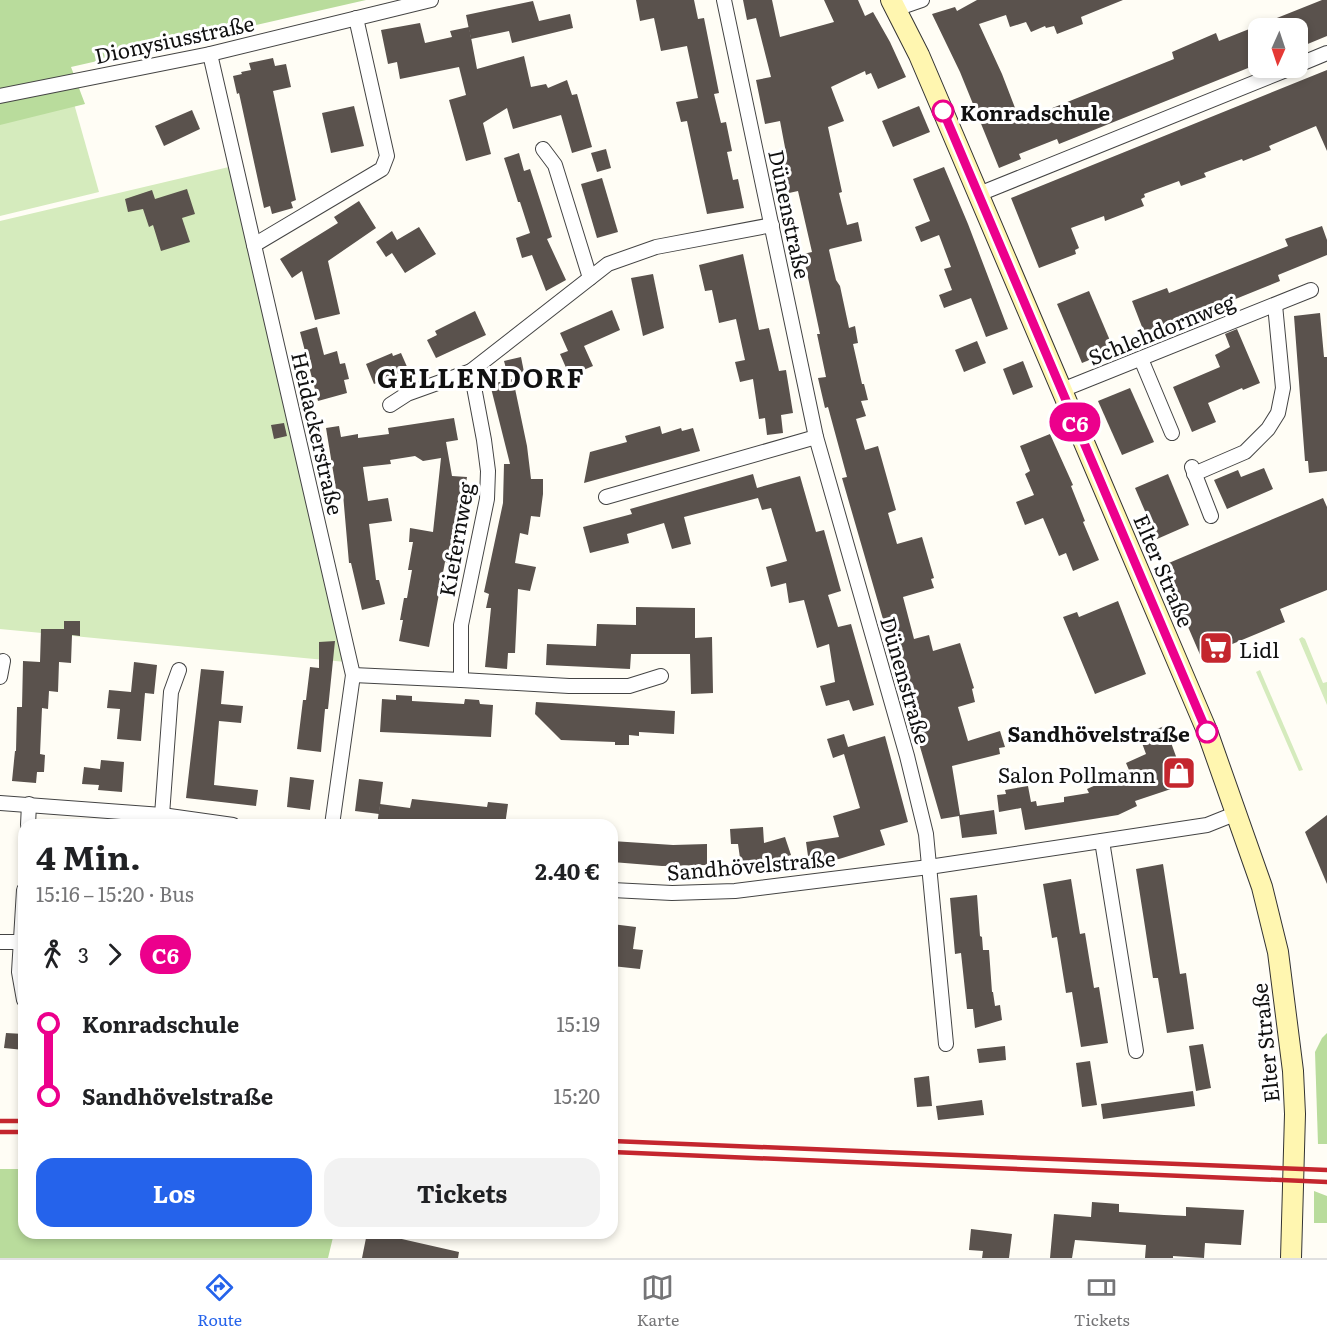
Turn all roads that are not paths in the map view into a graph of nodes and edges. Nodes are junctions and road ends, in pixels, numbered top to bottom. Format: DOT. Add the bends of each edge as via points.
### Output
graph roads {
  1 [pos="431,0"];
  2 [pos="724,0"];
  3 [pos="922,0"];
  4 [pos="893,4"];
  5 [pos="356,18"];
  6 [pos="1327,53"];
  7 [pos="210,54"];
  8 [pos="1308,61"];
  9 [pos="1266,78"];
  10 [pos="0,96"];
  11 [pos="543,148"];
  12 [pos="979,194"];
  13 [pos="772,225"];
  14 [pos="254,245"];
  15 [pos="590,278"];
  16 [pos="1311,290"];
  17 [pos="1275,305"];
  18 [pos="1141,359"];
  19 [pos="471,371"];
  20 [pos="1062,390"];
  21 [pos="390,405"];
  22 [pos="1172,433"];
  23 [pos="816,437"];
  24 [pos="606,497"];
  25 [pos="1211,516"];
  26 [pos="3,661"];
  27 [pos="179,670"];
  28 [pos="353,675"];
  29 [pos="661,676"];
  30 [pos="0,677"];
  31 [pos="461,680"];
  32 [pos="0,803"];
  33 [pos="29,804"];
  34 [pos="1237,813"];
  35 [pos="162,815"];
  36 [pos="28,819"];
  37 [pos="190,819"];
  38 [pos="333,819"];
  39 [pos="1102,841"];
  40 [pos="928,867"];
  41 [pos="618,890"];
  42 [pos="0,942"];
  43 [pos="18,942"];
  44 [pos="946,1044"];
  45 [pos="1136,1051"];
  46 [pos="1291,1258"];
  1 -- 5 [label="street, Dionysiusstraße"];
  2 -- 13 [label="street, Dünenstraße"];
  3 -- 4 [label="street"];
  4 -- 12 [label="main road, Elter Straße"];
  5 -- 7 [label="street, Dionysiusstraße"];
  5 -- 14 [label="street" via="387,156 382,169"];
  6 -- 8 [label="street"];
  7 -- 10 [label="street, Dionysiusstraße"];
  7 -- 14 [label="street, Heidackerstraße"];
  9 -- 12 [label="street"];
  11 -- 15 [label="street" via="555,165"];
  12 -- 20 [label="main road, Elter Straße"];
  13 -- 15 [label="street" via="656,247 608,264"];
  13 -- 23 [label="street, Dünenstraße"];
  14 -- 28 [label="street, Heidackerstraße"];
  15 -- 19 [label="street"];
  16 -- 17 [label="street, Schlehdornweg"];
  17 -- 18 [label="street, Schlehdornweg"];
  17 -- 25 [label="street" via="1283,388 1278,413 1245,452 1193,470"];
  18 -- 20 [label="street, Schlehdornweg"];
  18 -- 22 [label="street"];
  19 -- 21 [label="street" via="407,394"];
  19 -- 31 [label="street, Kiefernweg" via="488,471 487,499 461,625"];
  20 -- 34 [label="main road, Elter Straße" via="1207,731"];
  23 -- 24 [label="street"];
  23 -- 40 [label="street, Dünenstraße" via="907,756 926,834"];
  26 -- 30 [label="street"];
  27 -- 35 [label="street" via="171,692"];
  28 -- 31 [label="street"];
  28 -- 38 [label="street, Heidackerstraße"];
  29 -- 31 [label="street" via="629,686"];
  32 -- 33 [label="street"];
  33 -- 35 [label="street"];
  33 -- 36 [label="street"];
  34 -- 39 [label="street, Sandhövelstraße" via="1207,825"];
  34 -- 46 [label="main road, Elter Straße" via="1268,909 1289,1033 1295,1114"];
  35 -- 37 [label="street"];
  39 -- 40 [label="street, Sandhövelstraße"];
  39 -- 45 [label="street"];
  40 -- 41 [label="street, Sandhövelstraße" via="735,891"];
  40 -- 44 [label="street"];
  42 -- 43 [label="street"];
}
